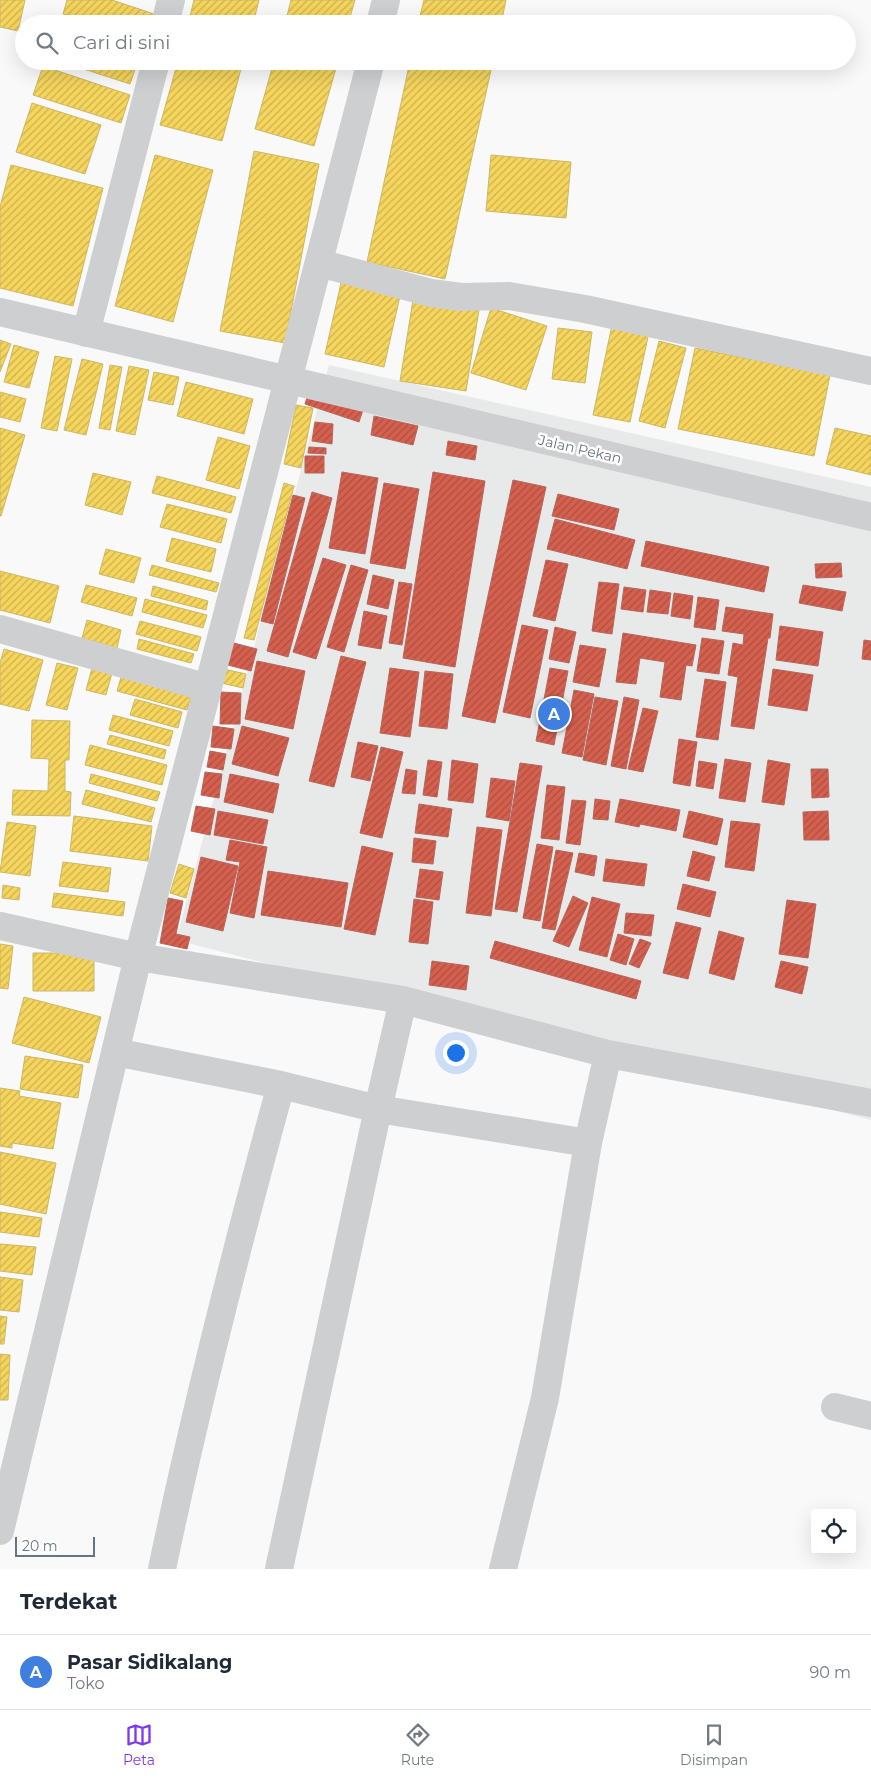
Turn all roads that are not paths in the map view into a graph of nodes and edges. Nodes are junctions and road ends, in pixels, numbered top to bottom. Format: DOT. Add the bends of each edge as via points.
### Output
graph roads {
  1 [pos="171,0"];
  2 [pos="386,0"];
  3 [pos="167,15"];
  4 [pos="382,15"];
  5 [pos="154,70"];
  6 [pos="369,70"];
  7 [pos="319,262"];
  8 [pos="0,312"];
  9 [pos="86,334"];
  10 [pos="871,371"];
  11 [pos="288,381"];
  12 [pos="871,517"];
  13 [pos="0,629"];
  14 [pos="208,688"];
  15 [pos="0,926"];
  16 [pos="138,958"];
  17 [pos="403,1000"];
  18 [pos="115,1052"];
  19 [pos="608,1054"];
  20 [pos="280,1085"];
  21 [pos="871,1103"];
  22 [pos="378,1109"];
  23 [pos="588,1142"];
  24 [pos="835,1406"];
  25 [pos="871,1416"];
  26 [pos="0,1531"];
  27 [pos="162,1569"];
  28 [pos="279,1569"];
  29 [pos="503,1569"];
  1 -- 3 [label="street"];
  2 -- 4 [label="street"];
  5 -- 9 [label="street"];
  6 -- 7 [label="street"];
  7 -- 10 [label="street" via="431,293 461,297 509,296 585,309"];
  7 -- 11 [label="street"];
  8 -- 9 [label="street, Jalan Pekan"];
  9 -- 11 [label="street, Jalan Pekan"];
  11 -- 12 [label="street, Jalan Pekan"];
  11 -- 14 [label="street"];
  13 -- 14 [label="street"];
  14 -- 16 [label="street"];
  15 -- 16 [label="street"];
  16 -- 17 [label="street"];
  16 -- 18 [label="street"];
  17 -- 19 [label="street"];
  17 -- 22 [label="street"];
  18 -- 20 [label="street"];
  18 -- 26 [label="street"];
  19 -- 21 [label="street"];
  19 -- 23 [label="street"];
  20 -- 22 [label="street"];
  20 -- 27 [label="street" via="221,1309"];
  22 -- 23 [label="street"];
  22 -- 28 [label="street"];
  23 -- 29 [label="street" via="545,1398"];
  24 -- 25 [label="street"];
}
